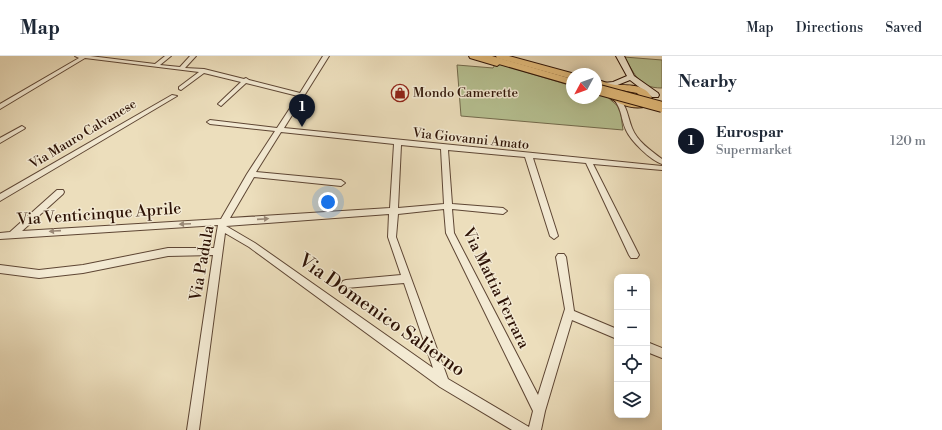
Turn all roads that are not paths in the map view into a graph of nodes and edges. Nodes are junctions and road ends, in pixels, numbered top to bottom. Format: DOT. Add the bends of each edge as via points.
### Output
graph roads {
  1 [pos="120,56"];
  2 [pos="168,56"];
  3 [pos="193,56"];
  4 [pos="326,56"];
  5 [pos="473,56"];
  6 [pos="481,56"];
  7 [pos="494,56"];
  8 [pos="500,56"];
  9 [pos="620,56"];
  10 [pos="81,57"];
  11 [pos="113,61"];
  12 [pos="155,66"];
  13 [pos="181,69"];
  14 [pos="204,72"];
  15 [pos="566,75"];
  16 [pos="566,75"];
  17 [pos="631,77"];
  18 [pos="246,80"];
  19 [pos="566,81"];
  20 [pos="566,81"];
  21 [pos="181,88"];
  22 [pos="607,88"];
  23 [pos="643,90"];
  24 [pos="302,95"];
  25 [pos="174,96"];
  26 [pos="660,98"];
  27 [pos="221,104"];
  28 [pos="641,104"];
  29 [pos="0,107"];
  30 [pos="662,108"];
  31 [pos="627,116"];
  32 [pos="210,122"];
  33 [pos="22,128"];
  34 [pos="278,131"];
  35 [pos="0,141"];
  36 [pos="398,143"];
  37 [pos="444,148"];
  38 [pos="529,157"];
  39 [pos="589,162"];
  40 [pos="662,162"];
  41 [pos="662,168"];
  42 [pos="251,174"];
  43 [pos="341,183"];
  44 [pos="60,192"];
  45 [pos="2,195"];
  46 [pos="448,206"];
  47 [pos="394,211"];
  48 [pos="503,211"];
  49 [pos="222,224"];
  50 [pos="14,234"];
  51 [pos="0,236"];
  52 [pos="554,236"];
  53 [pos="217,251"];
  54 [pos="634,255"];
  55 [pos="561,257"];
  56 [pos="0,269"];
  57 [pos="407,279"];
  58 [pos="346,284"];
  59 [pos="569,314"];
  60 [pos="614,333"];
  61 [pos="650,348"];
  62 [pos="662,353"];
  63 [pos="444,383"];
  64 [pos="539,411"];
  65 [pos="193,430"];
  66 [pos="524,430"];
  67 [pos="535,430"];
  1 -- 11 [label="street"];
  2 -- 12 [label="street"];
  3 -- 13 [label="street"];
  4 -- 24 [label="street, Via Padula"];
  5 -- 19 [label="main road"];
  6 -- 20 [label="highway"];
  7 -- 15 [label="highway"];
  8 -- 16 [label="main road"];
  9 -- 17 [label="street"];
  10 -- 11 [label="street"];
  10 -- 29 [label="street"];
  11 -- 12 [label="street"];
  12 -- 13 [label="street"];
  13 -- 14 [label="street"];
  14 -- 18 [label="street"];
  14 -- 21 [label="street"];
  17 -- 22 [label="street"];
  17 -- 23 [label="street"];
  18 -- 24 [label="street"];
  18 -- 27 [label="street"];
  22 -- 23 [label="main road"];
  22 -- 26 [label="highway"];
  22 -- 28 [label="main road" via="628,103"];
  22 -- 30 [label="highway, bridge"];
  22 -- 31 [label="street" via="624,106"];
  23 -- 26 [label="main road"];
  23 -- 28 [label="main road" via="648,101"];
  24 -- 34 [label="street, Via Padula"];
  25 -- 45 [label="street, Via Mauro Calvanese"];
  28 -- 30 [label="main road"];
  28 -- 31 [label="street"];
  31 -- 40 [label="street" via="630,130 636,138 646,150"];
  32 -- 34 [label="street, Via Giovanni Amato"];
  33 -- 35 [label="street"];
  34 -- 36 [label="street, Via Giovanni Amato"];
  34 -- 42 [label="street, Via Padula"];
  36 -- 37 [label="street, Via Giovanni Amato"];
  36 -- 47 [label="street"];
  37 -- 38 [label="street, Via Giovanni Amato"];
  37 -- 46 [label="street, Via Mattia Ferrara"];
  38 -- 39 [label="street, Via Giovanni Amato"];
  38 -- 52 [label="street"];
  39 -- 41 [label="street, Via Giovanni Amato"];
  39 -- 54 [label="street"];
  42 -- 43 [label="street"];
  42 -- 49 [label="street, Via Padula"];
  44 -- 50 [label="street"];
  46 -- 47 [label="street, Via Venticinque Aprile"];
  46 -- 48 [label="street, Via Venticinque Aprile"];
  46 -- 64 [label="street, Via Mattia Ferrara" via="450,233"];
  49 -- 47 [label="street, Via Venticinque Aprile, one-way"];
  47 -- 57 [label="street" via="392,237"];
  49 -- 50 [label="street, Via Venticinque Aprile, one-way"];
  49 -- 53 [label="street, Via Padula"];
  49 -- 63 [label="street, Via Domenico Salierno"];
  50 -- 51 [label="street, Via Venticinque Aprile"];
  53 -- 56 [label="street" via="168,252 83,269 40,274"];
  53 -- 65 [label="street, Via Padula"];
  55 -- 59 [label="street"];
  57 -- 58 [label="street"];
  57 -- 63 [label="street"];
  59 -- 60 [label="street"];
  59 -- 64 [label="street"];
  61 -- 62 [label="street"];
  63 -- 66 [label="street, Via Domenico Salierno"];
  64 -- 67 [label="street"];
}
